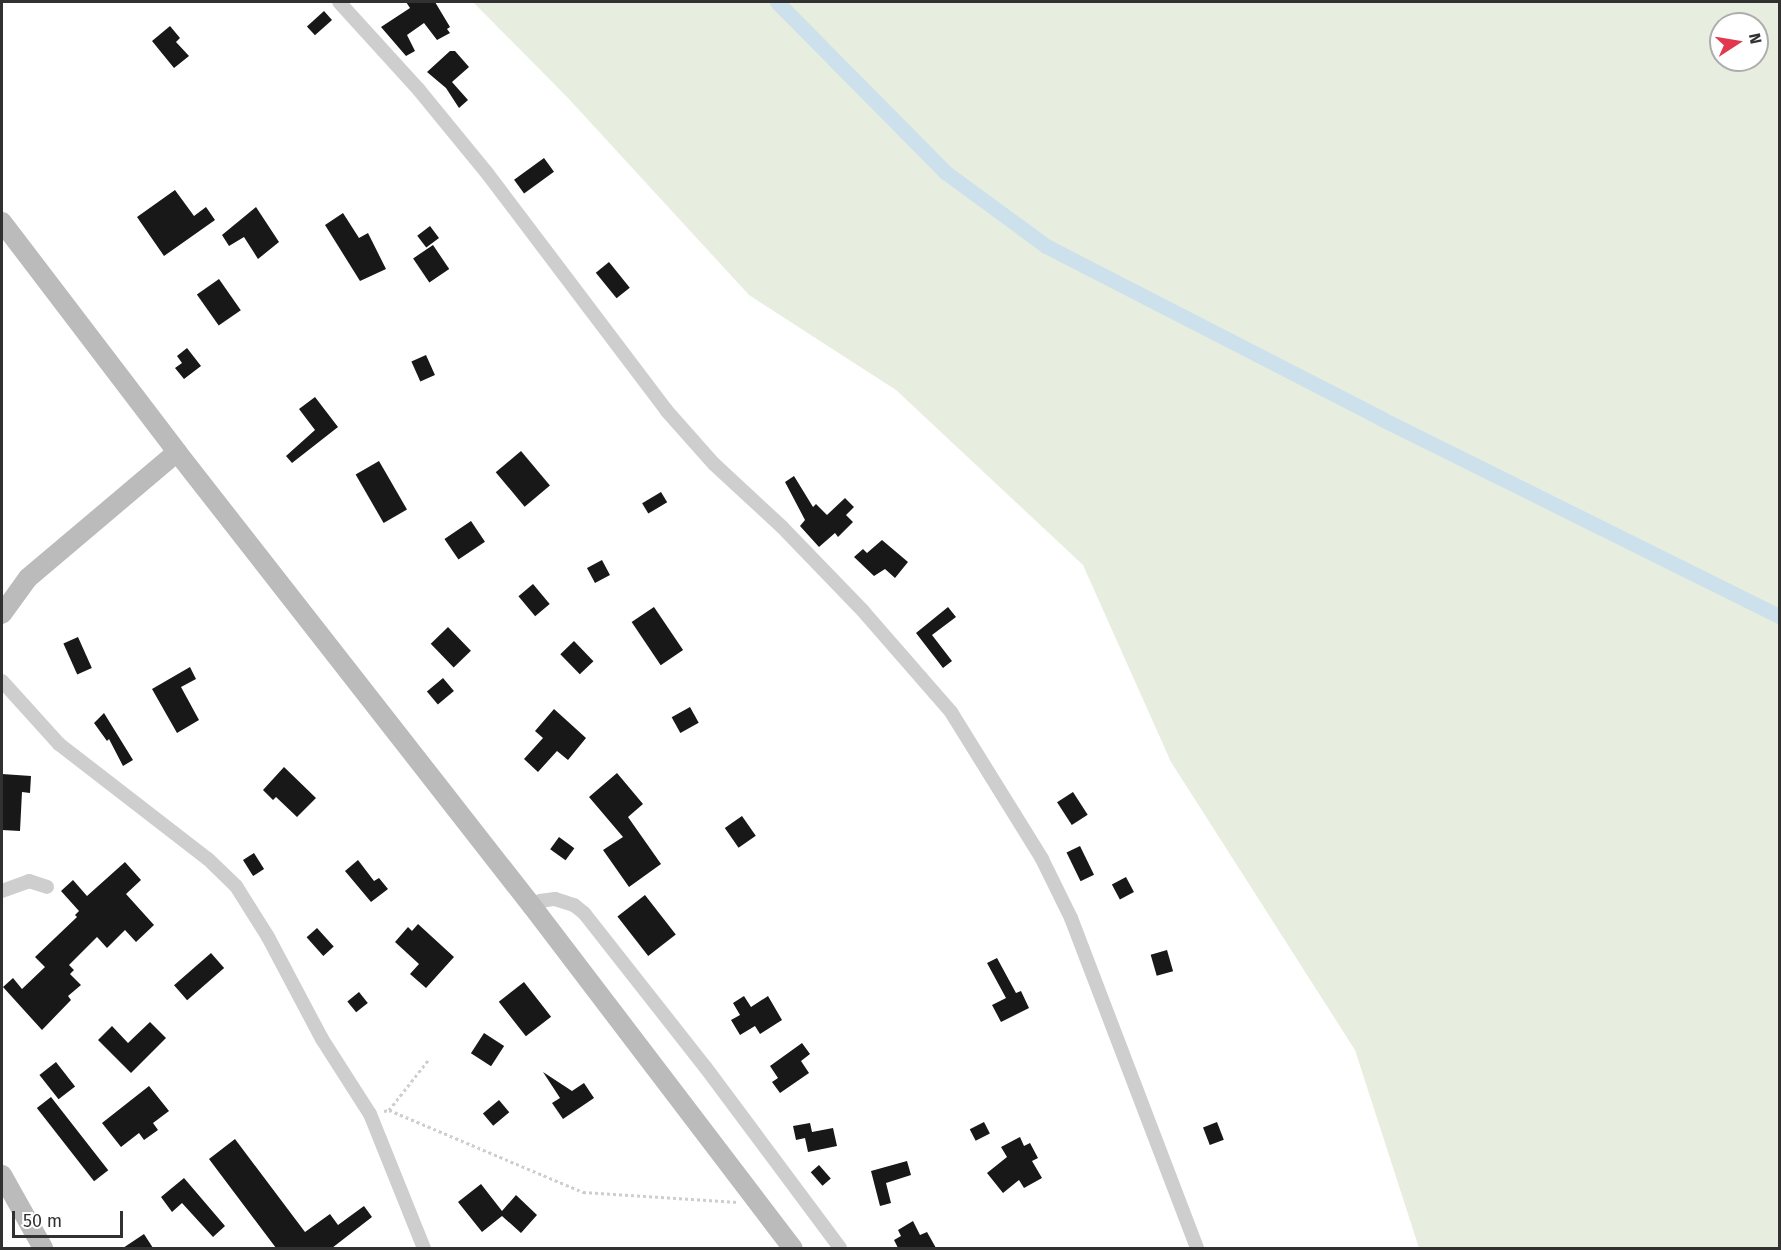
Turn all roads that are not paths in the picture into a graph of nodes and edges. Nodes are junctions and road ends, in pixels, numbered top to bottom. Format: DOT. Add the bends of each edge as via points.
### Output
graph roads {
  1 [pos="339,2"];
  2 [pos="2,222"];
  3 [pos="177,452"];
  4 [pos="2,614"];
  5 [pos="2,681"];
  6 [pos="47,887"];
  7 [pos="2,891"];
  8 [pos="532,906"];
  9 [pos="2,1175"];
  10 [pos="43,1248"];
  11 [pos="424,1248"];
  12 [pos="794,1248"];
  13 [pos="840,1248"];
  14 [pos="1197,1248"];
  1 -- 14 [label="street" via="479,163 666,410 714,464 863,611 951,712 1042,859 1071,918"];
  2 -- 3 [label="main road"];
  3 -- 4 [label="main road" via="28,578"];
  3 -- 8 [label="main road"];
  5 -- 11 [label="street" via="59,744 208,859 236,886 322,1039 370,1114"];
  6 -- 7 [label="street" via="29,881"];
  8 -- 12 [label="main road"];
  8 -- 13 [label="street" via="555,899 584,913"];
  9 -- 10 [label="main road"];
}
